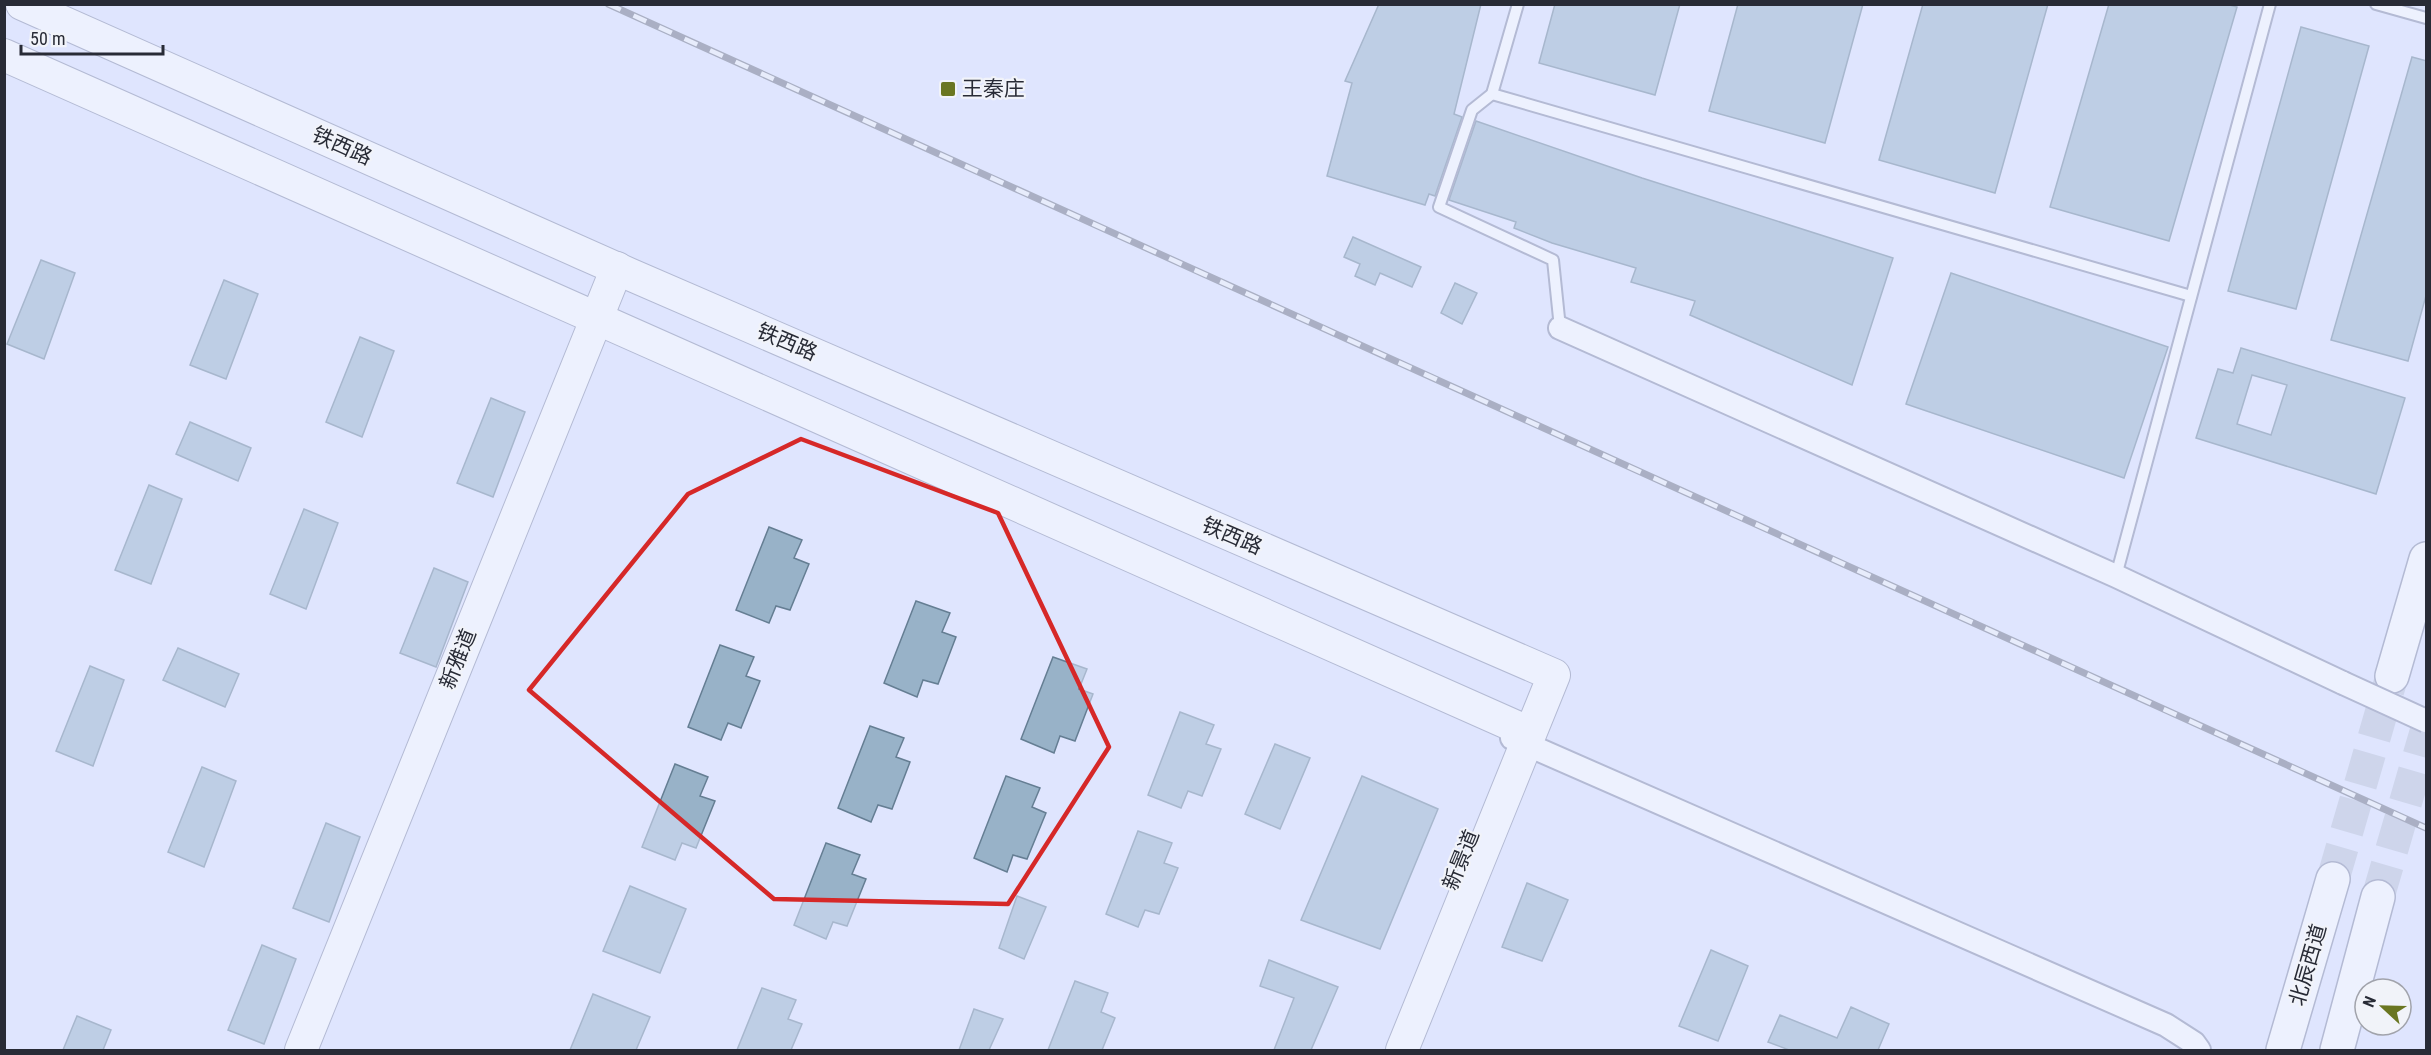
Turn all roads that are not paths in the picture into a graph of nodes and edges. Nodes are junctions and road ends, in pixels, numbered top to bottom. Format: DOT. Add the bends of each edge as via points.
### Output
graph roads {
  1 [pos="15,4"];
  2 [pos="22,4"];
  3 [pos="1518,4"];
  4 [pos="2270,4"];
  5 [pos="2376,4"];
  6 [pos="2427,18"];
  7 [pos="4,26"];
  8 [pos="4,55"];
  9 [pos="1492,94"];
  10 [pos="623,271"];
  11 [pos="2191,296"];
  12 [pos="602,320"];
  13 [pos="1560,328"];
  14 [pos="2427,559"];
  15 [pos="2116,576"];
  16 [pos="1546,672"];
  17 [pos="2392,676"];
  18 [pos="2427,722"];
  19 [pos="1520,735"];
  20 [pos="2333,879"];
  21 [pos="2378,897"];
  22 [pos="301,1050"];
  23 [pos="316,1050"];
  24 [pos="1384,1050"];
  25 [pos="1402,1050"];
  26 [pos="2199,1050"];
  27 [pos="2283,1050"];
  28 [pos="2337,1050"];
  1 -- 7 [label="main road"];
  2 -- 10 [label="main road, 铁西路"];
  3 -- 9 [label="lane"];
  4 -- 11 [label="lane"];
  5 -- 6 [label="lane"];
  8 -- 12 [label="main road"];
  9 -- 11 [label="lane"];
  9 -- 13 [label="lane" via="1473,110 1439,207 1553,260"];
  10 -- 12 [label="main road, 新雅道"];
  10 -- 16 [label="main road, 铁西路"];
  11 -- 15 [label="lane"];
  12 -- 19 [label="main road"];
  12 -- 22 [label="main road, 新雅道"];
  12 -- 23 [label="main road, 新雅道"];
  13 -- 15 [label="street"];
  14 -- 17 [label="main road"];
  15 -- 18 [label="street, bridge"];
  16 -- 19 [label="main road, 新景道"];
  19 -- 24 [label="main road, 新景道"];
  19 -- 25 [label="main road, 新景道"];
  19 -- 26 [label="street" via="2166,1025"];
  20 -- 27 [label="main road, 北辰西道"];
  21 -- 28 [label="main road"];
}
